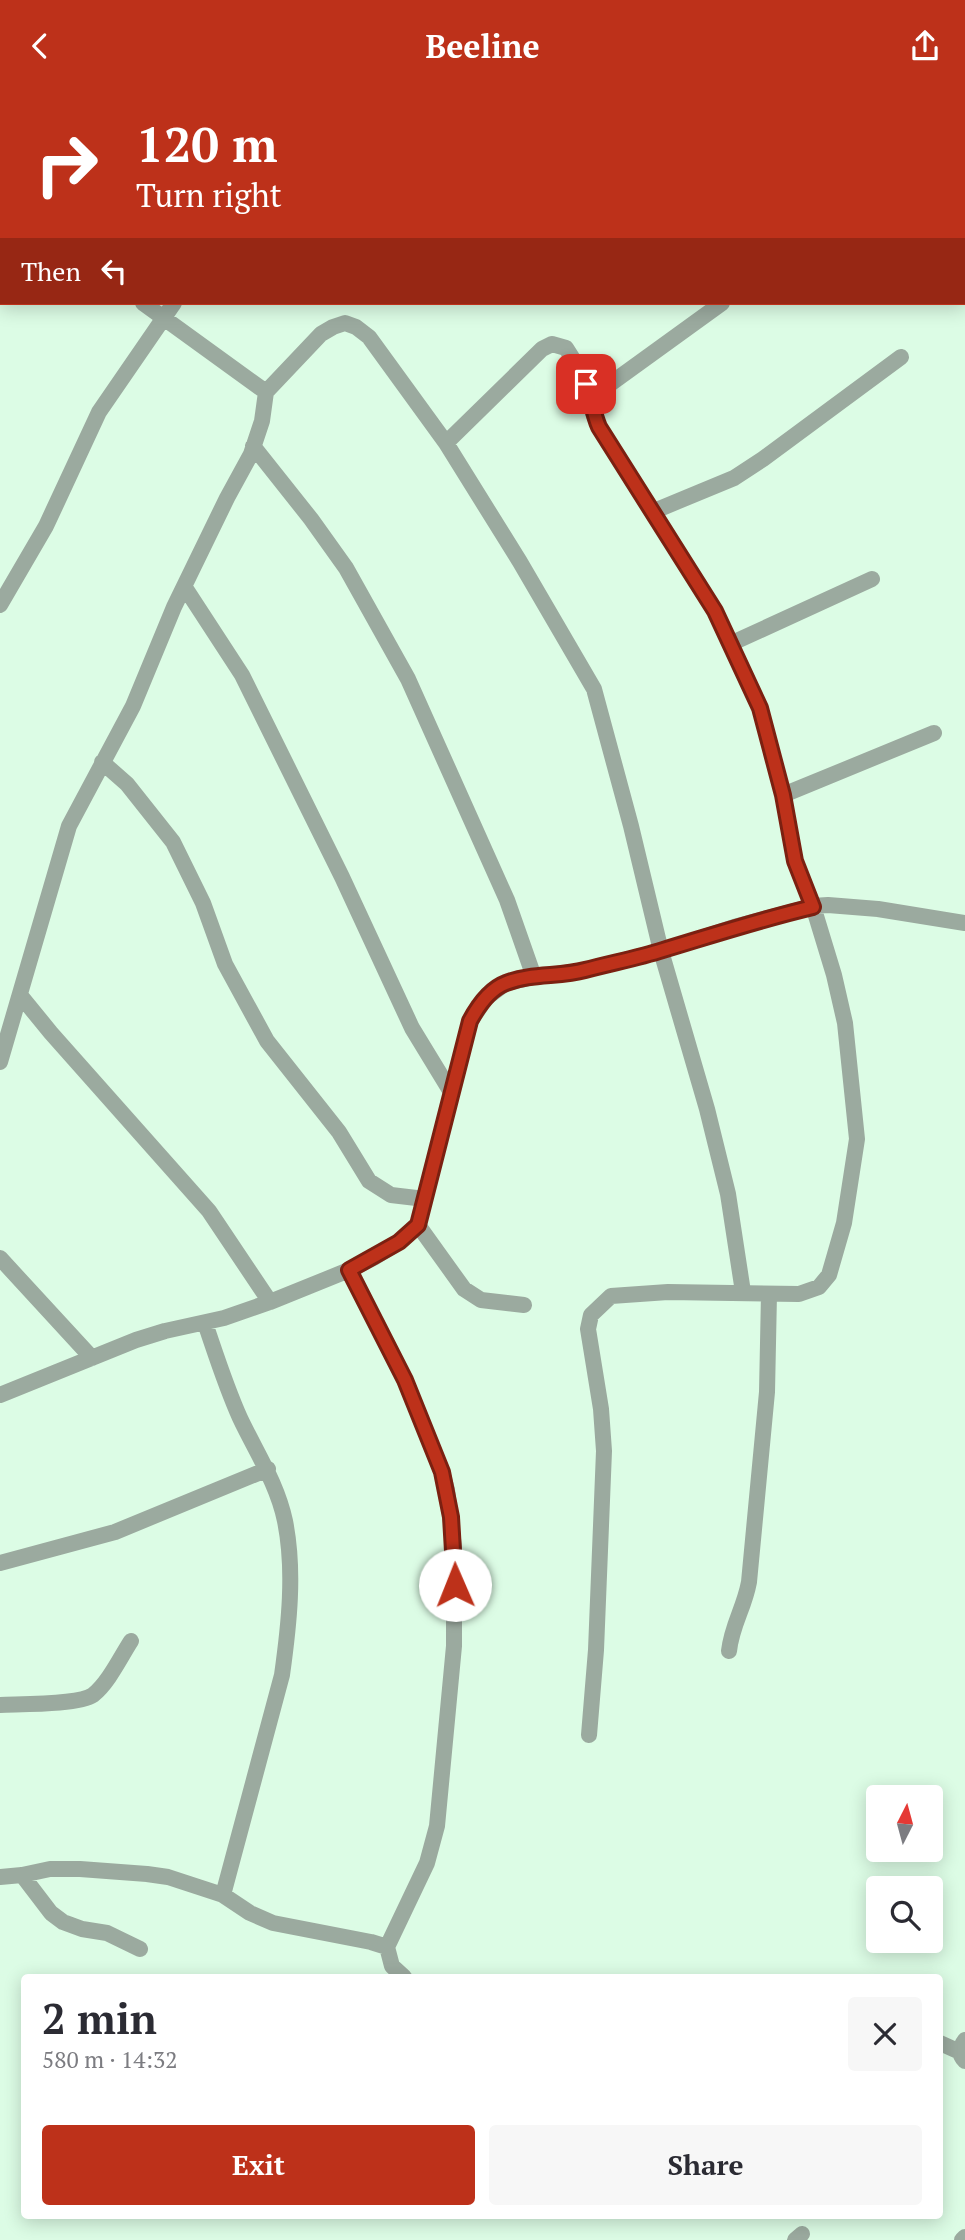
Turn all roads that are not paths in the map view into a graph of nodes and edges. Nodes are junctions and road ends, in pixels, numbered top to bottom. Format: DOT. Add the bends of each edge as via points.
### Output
graph roads {
  1 [pos="146,305"];
  2 [pos="173,305"];
  3 [pos="719,305"];
  4 [pos="163,318"];
  5 [pos="901,357"];
  6 [pos="266,392"];
  7 [pos="593,400"];
  8 [pos="446,443"];
  9 [pos="253,446"];
  10 [pos="652,512"];
  11 [pos="872,579"];
  12 [pos="184,586"];
  13 [pos="0,605"];
  14 [pos="730,644"];
  15 [pos="934,733"];
  16 [pos="102,762"];
  17 [pos="783,795"];
  18 [pos="813,907"];
  19 [pos="965,923"];
  20 [pos="661,951"];
  21 [pos="534,977"];
  22 [pos="20,995"];
  23 [pos="0,1062"];
  24 [pos="452,1092"];
  25 [pos="425,1199"];
  26 [pos="418,1225"];
  27 [pos="0,1258"];
  28 [pos="349,1270"];
  29 [pos="743,1292"];
  30 [pos="769,1294"];
  31 [pos="270,1303"];
  32 [pos="524,1305"];
  33 [pos="205,1323"];
  34 [pos="92,1357"];
  35 [pos="0,1395"];
  36 [pos="268,1469"];
  37 [pos="0,1563"];
  38 [pos="131,1641"];
  39 [pos="729,1651"];
  40 [pos="0,1705"];
  41 [pos="589,1735"];
  42 [pos="22,1875"];
  43 [pos="0,1877"];
  44 [pos="223,1895"];
  45 [pos="387,1947"];
  46 [pos="140,1949"];
  47 [pos="401,1974"];
  48 [pos="943,2044"];
  49 [pos="963,2051"];
  1 -- 4 [label="street"];
  2 -- 4 [label="street"];
  3 -- 7 [label="street"];
  4 -- 6 [label="street"];
  4 -- 13 [label="street" via="99,412 46,526"];
  5 -- 10 [label="street" via="734,478"];
  6 -- 8 [label="street" via="321,334 345,323 369,337"];
  6 -- 9 [label="street"];
  7 -- 8 [label="street" via="565,348 552,344 527,362"];
  7 -- 10 [label="street" via="599,427"];
  8 -- 20 [label="street" via="594,689"];
  9 -- 12 [label="street"];
  9 -- 21 [label="street" via="346,568 408,679 507,900"];
  10 -- 14 [label="street" via="715,611"];
  11 -- 14 [label="street"];
  12 -- 16 [label="street" via="133,706"];
  12 -- 24 [label="street" via="242,675 412,1028"];
  14 -- 17 [label="street" via="760,708"];
  15 -- 17 [label="street"];
  16 -- 22 [label="street" via="69,827"];
  16 -- 25 [label="street" via="127,784 173,842 204,904 225,964 267,1041 339,1132 369,1181 391,1195"];
  17 -- 18 [label="street" via="795,861"];
  18 -- 19 [label="street" via="878,909"];
  18 -- 20 [label="street"];
  18 -- 30 [label="street" via="845,1023 857,1139 844,1223 829,1275 810,1291"];
  20 -- 21 [label="street"];
  20 -- 29 [label="street" via="728,1194"];
  21 -- 24 [label="street" via="506,983 480,1004 470,1021"];
  22 -- 23 [label="street"];
  22 -- 31 [label="street" via="209,1211"];
  24 -- 25 [label="street"];
  25 -- 26 [label="street"];
  26 -- 28 [label="street" via="399,1242"];
  26 -- 32 [label="street" via="464,1289 481,1300"];
  27 -- 34 [label="street"];
  28 -- 31 [label="street"];
  28 -- 45 [label="street" via="405,1380 434,1450 447,1490 454,1547 454,1646 437,1826 427,1863"];
  29 -- 30 [label="street"];
  29 -- 41 [label="street" via="611,1296 592,1315 588,1329 604,1451"];
  30 -- 39 [label="street" via="767,1392 749,1583"];
  31 -- 33 [label="street"];
  33 -- 34 [label="street" via="155,1334"];
  33 -- 36 [label="street" via="225,1383"];
  34 -- 35 [label="street"];
  36 -- 37 [label="street" via="115,1532"];
  36 -- 44 [label="street" via="285,1519 288,1544 287,1641"];
  38 -- 40 [label="street" via="91,1696"];
  42 -- 43 [label="street"];
  42 -- 44 [label="street" via="50,1869 147,1874"];
  42 -- 46 [label="street" via="63,1922 107,1933"];
  44 -- 45 [label="street" via="273,1923"];
  45 -- 47 [label="street" via="392,1966"];
  48 -- 49 [label="street"];
}
